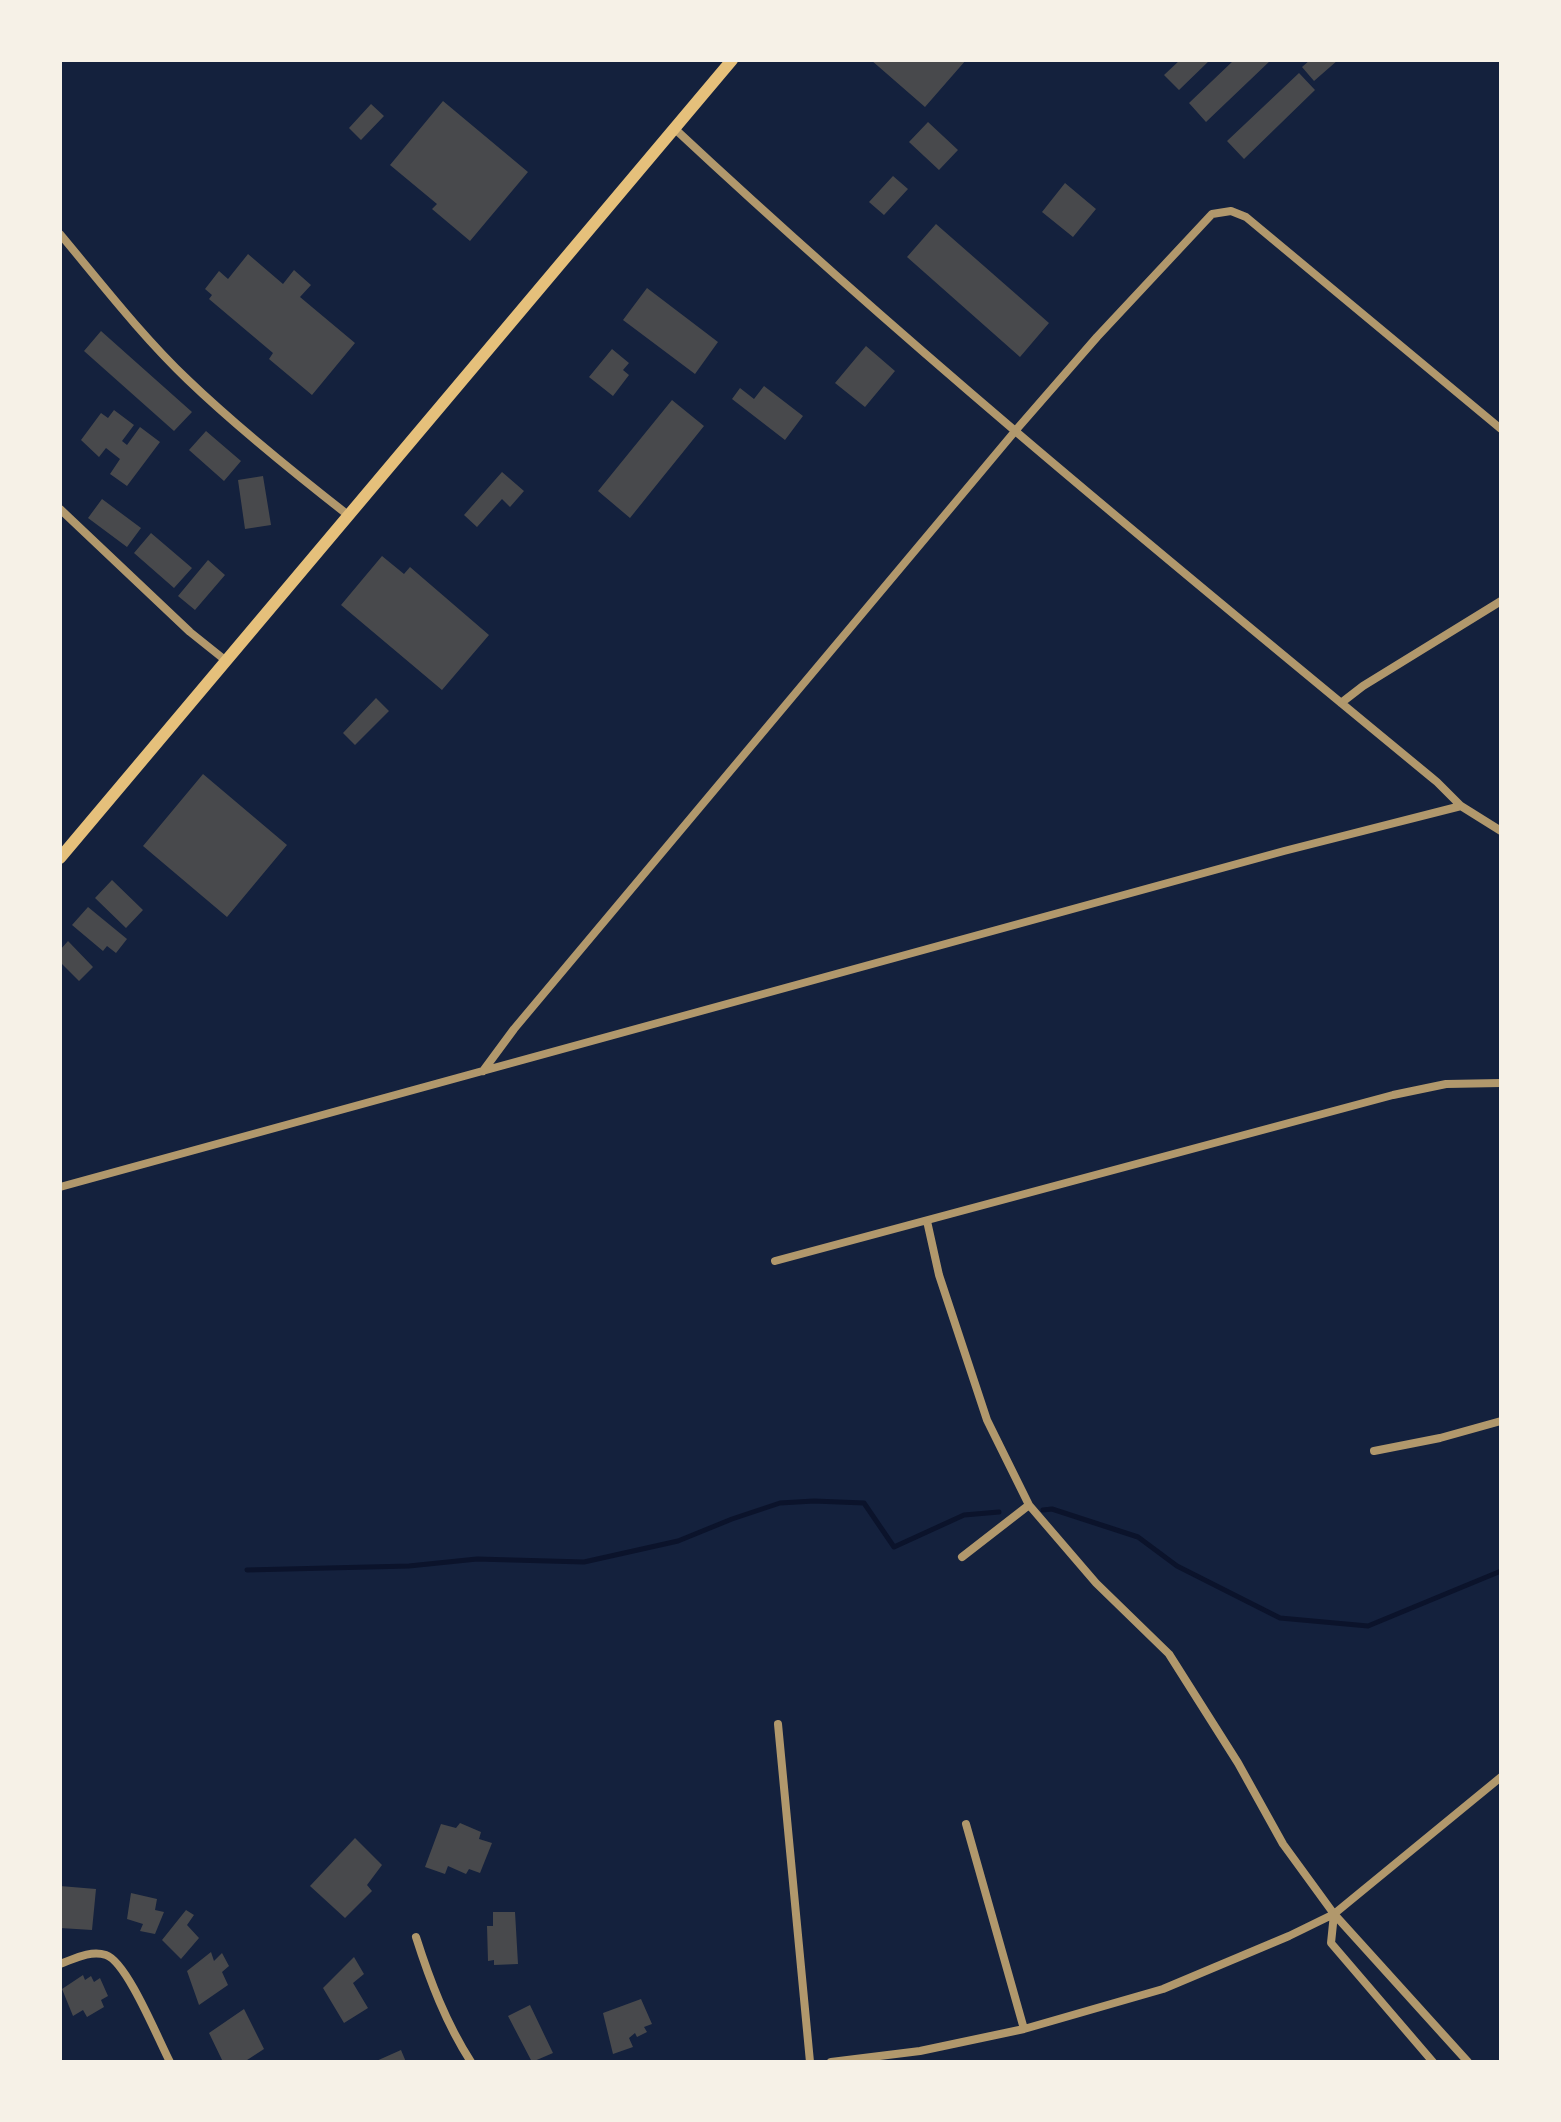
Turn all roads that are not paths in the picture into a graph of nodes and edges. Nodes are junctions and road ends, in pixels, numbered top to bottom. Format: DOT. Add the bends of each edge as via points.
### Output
graph roads {
  1 [pos="732,60"];
  2 [pos="673,127"];
  3 [pos="60,234"];
  4 [pos="1501,429"];
  5 [pos="1016,430"];
  6 [pos="60,509"];
  7 [pos="348,515"];
  8 [pos="1501,601"];
  9 [pos="226,660"];
  10 [pos="1341,703"];
  11 [pos="1461,806"];
  12 [pos="1501,832"];
  13 [pos="60,858"];
  14 [pos="483,1071"];
  15 [pos="1501,1082"];
  16 [pos="60,1187"];
  17 [pos="927,1222"];
  18 [pos="775,1261"];
  19 [pos="1501,1421"];
  20 [pos="1374,1451"];
  21 [pos="1029,1505"];
  22 [pos="962,1558"];
  23 [pos="778,1724"];
  24 [pos="1501,1777"];
  25 [pos="966,1824"];
  26 [pos="1334,1914"];
  27 [pos="416,1937"];
  28 [pos="60,1964"];
  29 [pos="1024,2029"];
  30 [pos="170,2062"];
  31 [pos="471,2062"];
  32 [pos="810,2062"];
  33 [pos="831,2062"];
  34 [pos="1433,2062"];
  35 [pos="1468,2062"];
  1 -- 2 [label="highway"];
  2 -- 5 [label="street"];
  2 -- 7 [label="highway"];
  3 -- 7 [label="street" via="186,378"];
  4 -- 5 [label="street" via="1246,217 1223,210 1205,220"];
  5 -- 10 [label="street"];
  5 -- 14 [label="street"];
  6 -- 9 [label="street"];
  7 -- 9 [label="highway"];
  8 -- 10 [label="street"];
  9 -- 13 [label="highway"];
  10 -- 11 [label="street"];
  11 -- 12 [label="street"];
  11 -- 14 [label="street"];
  14 -- 16 [label="street"];
  15 -- 17 [label="street" via="1392,1095"];
  17 -- 18 [label="street"];
  17 -- 21 [label="street" via="987,1420"];
  19 -- 20 [label="street"];
  21 -- 22 [label="street"];
  21 -- 26 [label="street" via="1169,1654 1283,1844"];
  23 -- 32 [label="street"];
  24 -- 26 [label="street"];
  25 -- 29 [label="street"];
  26 -- 29 [label="street" via="1163,1989"];
  26 -- 34 [label="street" via="1331,1943"];
  26 -- 35 [label="street"];
  27 -- 31 [label="street" via="454,2036"];
  28 -- 30 [label="street" via="84,1954 106,1955 124,1970"];
  29 -- 33 [label="street"];
}
